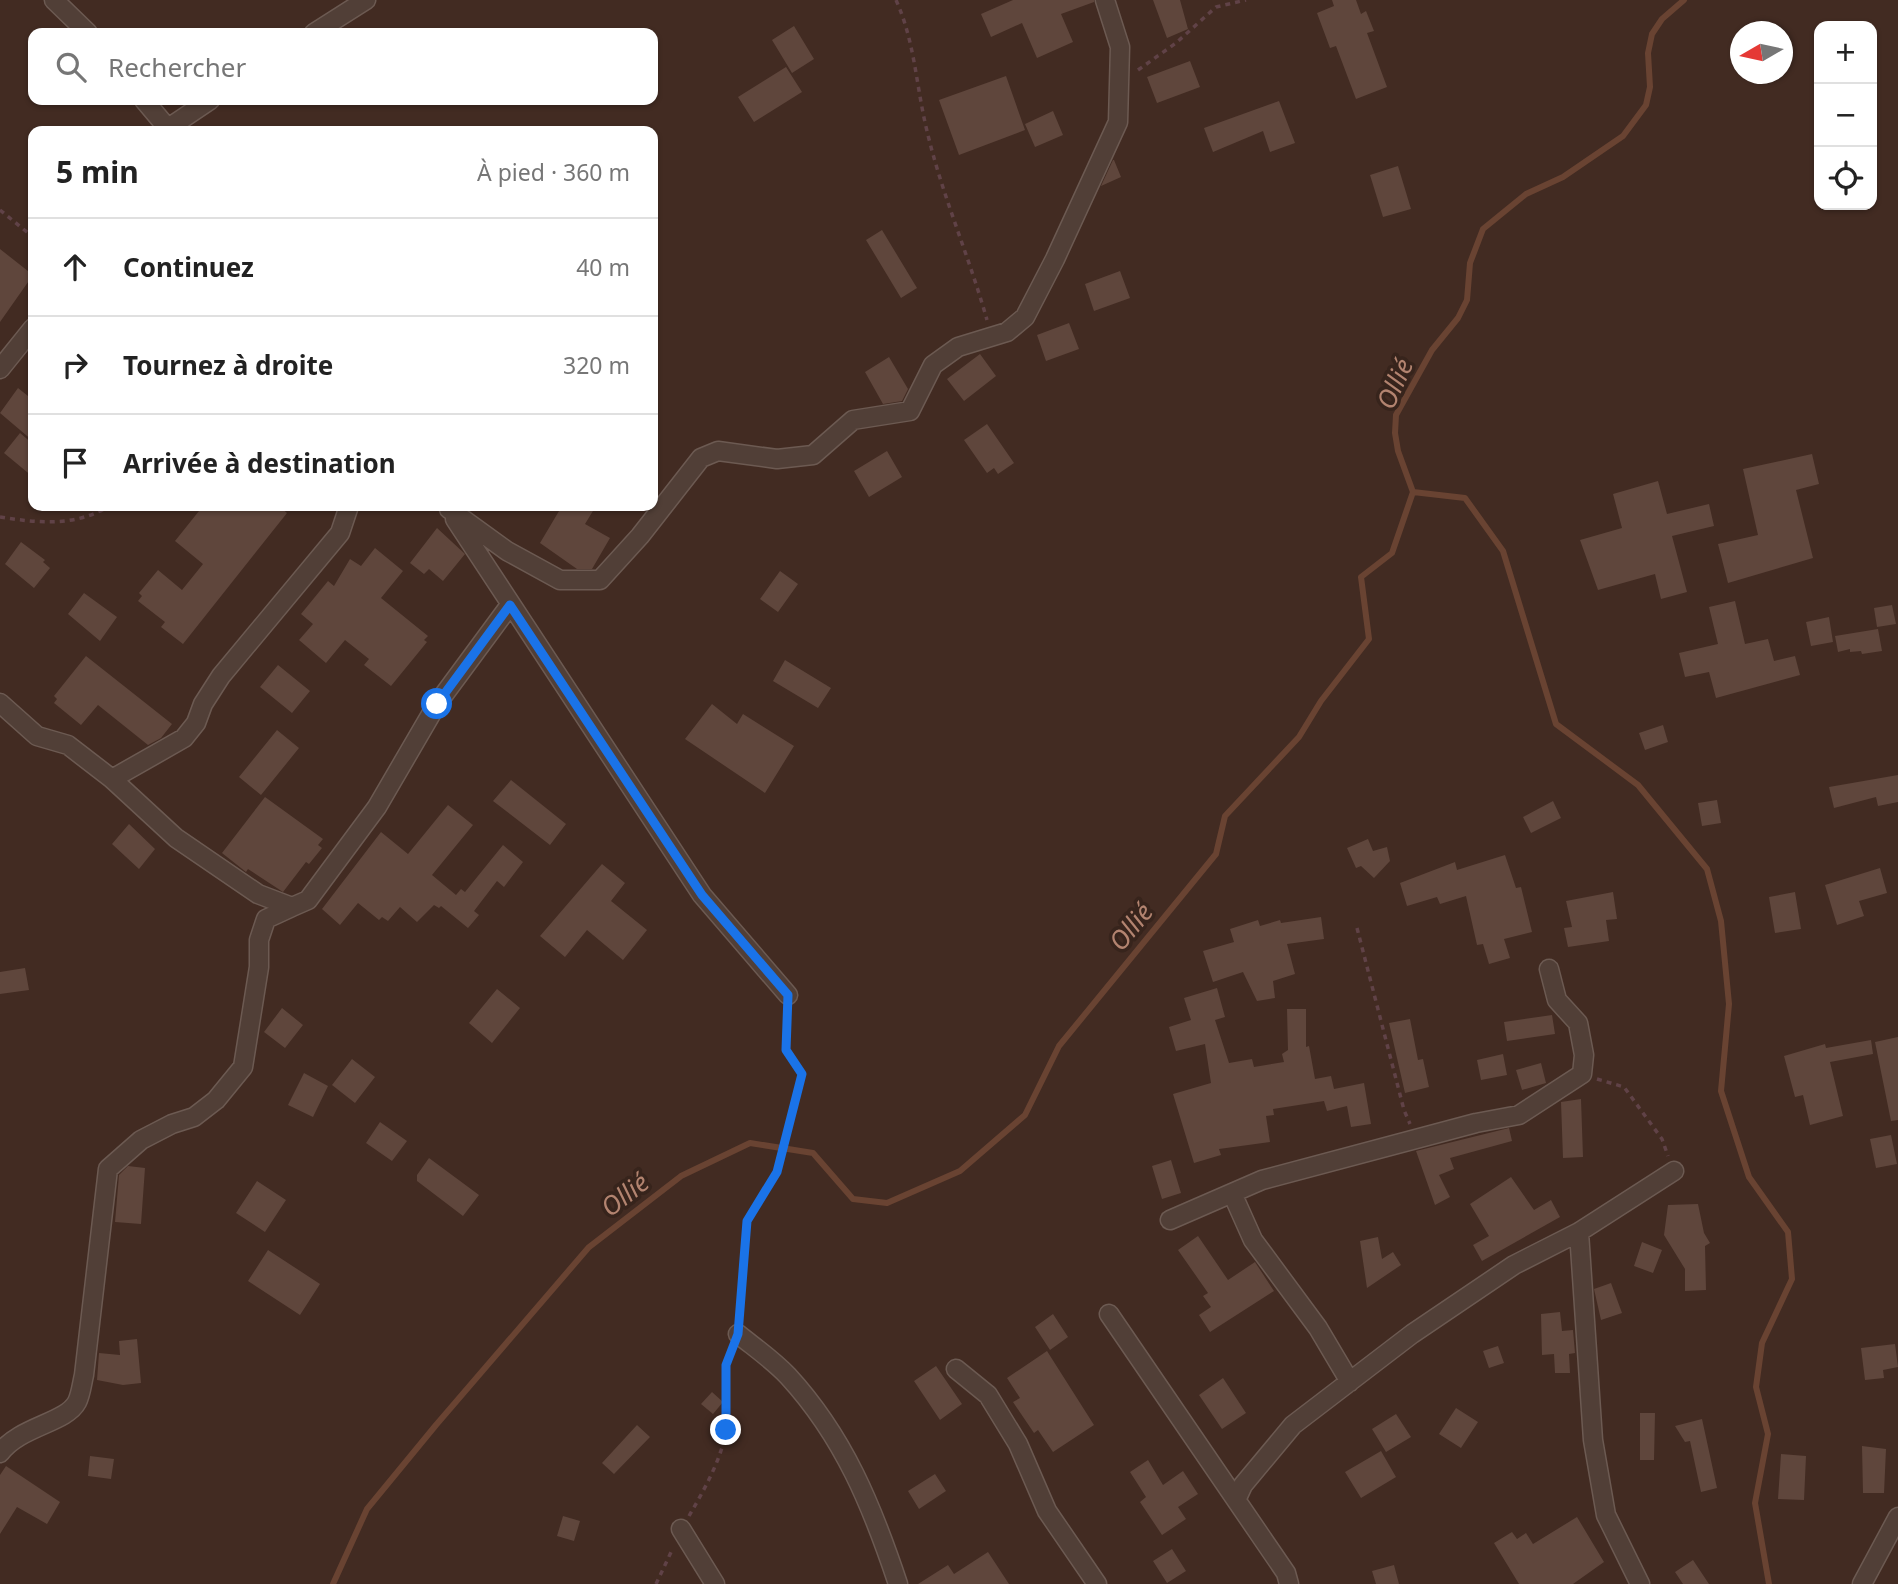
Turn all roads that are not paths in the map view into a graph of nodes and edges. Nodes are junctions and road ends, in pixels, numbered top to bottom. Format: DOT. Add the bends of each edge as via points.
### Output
graph roads {
  1 [pos="54,0"];
  2 [pos="366,0"];
  3 [pos="1105,0"];
  4 [pos="83,28"];
  5 [pos="322,28"];
  6 [pos="148,105"];
  7 [pos="203,105"];
  8 [pos="164,126"];
  9 [pos="173,126"];
  10 [pos="28,334"];
  11 [pos="0,369"];
  12 [pos="347,511"];
  13 [pos="449,511"];
  14 [pos="451,511"];
  15 [pos="510,605"];
  16 [pos="0,703"];
  17 [pos="112,779"];
  18 [pos="292,907"];
  19 [pos="1549,969"];
  20 [pos="788,995"];
  21 [pos="1674,1171"];
  22 [pos="1232,1193"];
  23 [pos="1170,1220"];
  24 [pos="1579,1232"];
  25 [pos="1109,1314"];
  26 [pos="738,1334"];
  27 [pos="956,1368"];
  28 [pos="1350,1382"];
  29 [pos="0,1453"];
  30 [pos="1237,1497"];
  31 [pos="1898,1517"];
  32 [pos="681,1529"];
  33 [pos="715,1584"];
  34 [pos="898,1584"];
  35 [pos="1097,1584"];
  36 [pos="1289,1584"];
  37 [pos="1640,1584"];
  38 [pos="1862,1584"];
  1 -- 4 [label="street"];
  2 -- 5 [label="street"];
  3 -- 14 [label="street" via="1120,47 1118,122 1055,259 1025,317 1007,332 958,347 933,365 910,411 853,420 813,455 777,458 718,451 701,458 600,580 560,580 507,551"];
  6 -- 8 [label="street"];
  7 -- 9 [label="street"];
  10 -- 11 [label="street"];
  12 -- 17 [label="street" via="340,534 220,676 184,738"];
  13 -- 15 [label="street"];
  15 -- 18 [label="street" via="437,704 362,827 308,900"];
  15 -- 20 [label="street" via="702,895"];
  16 -- 17 [label="street" via="37,736 68,745"];
  17 -- 18 [label="street" via="176,838 258,894"];
  18 -- 29 [label="street" via="266,919 259,940 243,1067 194,1118 141,1140 108,1169 77,1403 67,1413 10,1440"];
  19 -- 22 [label="street" via="1557,1000 1578,1023 1582,1074 1518,1115 1262,1180"];
  21 -- 24 [label="street"];
  22 -- 23 [label="street"];
  22 -- 28 [label="street" via="1253,1240 1318,1328"];
  24 -- 28 [label="street" via="1514,1265"];
  24 -- 37 [label="street" via="1593,1440 1606,1515"];
  25 -- 30 [label="street"];
  26 -- 34 [label="street" via="787,1375 850,1460"];
  27 -- 35 [label="street" via="988,1395 1018,1444 1047,1511"];
  28 -- 30 [label="street" via="1293,1425"];
  30 -- 36 [label="street"];
  31 -- 38 [label="street"];
  32 -- 33 [label="street"];
}
